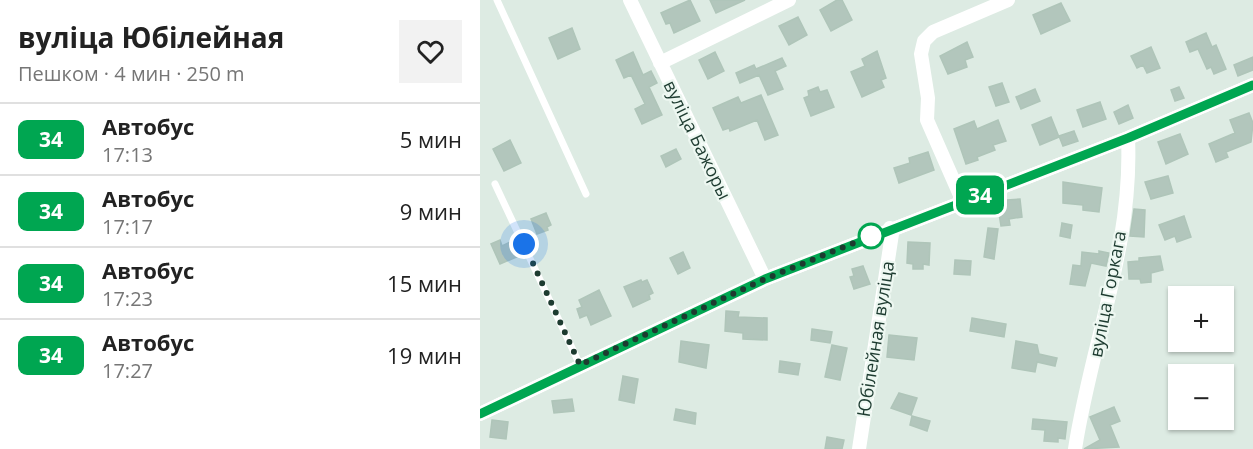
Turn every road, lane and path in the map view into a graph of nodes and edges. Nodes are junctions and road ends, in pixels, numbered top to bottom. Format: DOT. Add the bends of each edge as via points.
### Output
graph roads {
  1 [pos="497,0"];
  2 [pos="630,0"];
  3 [pos="789,0"];
  4 [pos="1008,0"];
  5 [pos="660,63"];
  6 [pos="1253,85"];
  7 [pos="1128,138"];
  8 [pos="495,184"];
  9 [pos="586,194"];
  10 [pos="963,202"];
  11 [pos="890,228"];
  12 [pos="765,279"];
  13 [pos="580,365"];
  14 [pos="480,414"];
  15 [pos="859,449"];
  16 [pos="1075,449"];
  1 -- 9 [label="lane"];
  2 -- 5 [label="street, вуліца Бажоры"];
  3 -- 5 [label="street"];
  4 -- 10 [label="street" via="933,32 924,41 921,54 927,120"];
  5 -- 12 [label="street, вуліца Бажоры"];
  6 -- 7 [label="street"];
  7 -- 10 [label="street"];
  7 -- 16 [label="street, вуліца Горкага" via="1130,174 1112,290"];
  8 -- 13 [label="lane"];
  10 -- 11 [label="street"];
  11 -- 12 [label="street"];
  11 -- 15 [label="street, Юбілейная вуліца"];
  12 -- 13 [label="street"];
  13 -- 14 [label="street"];
}
